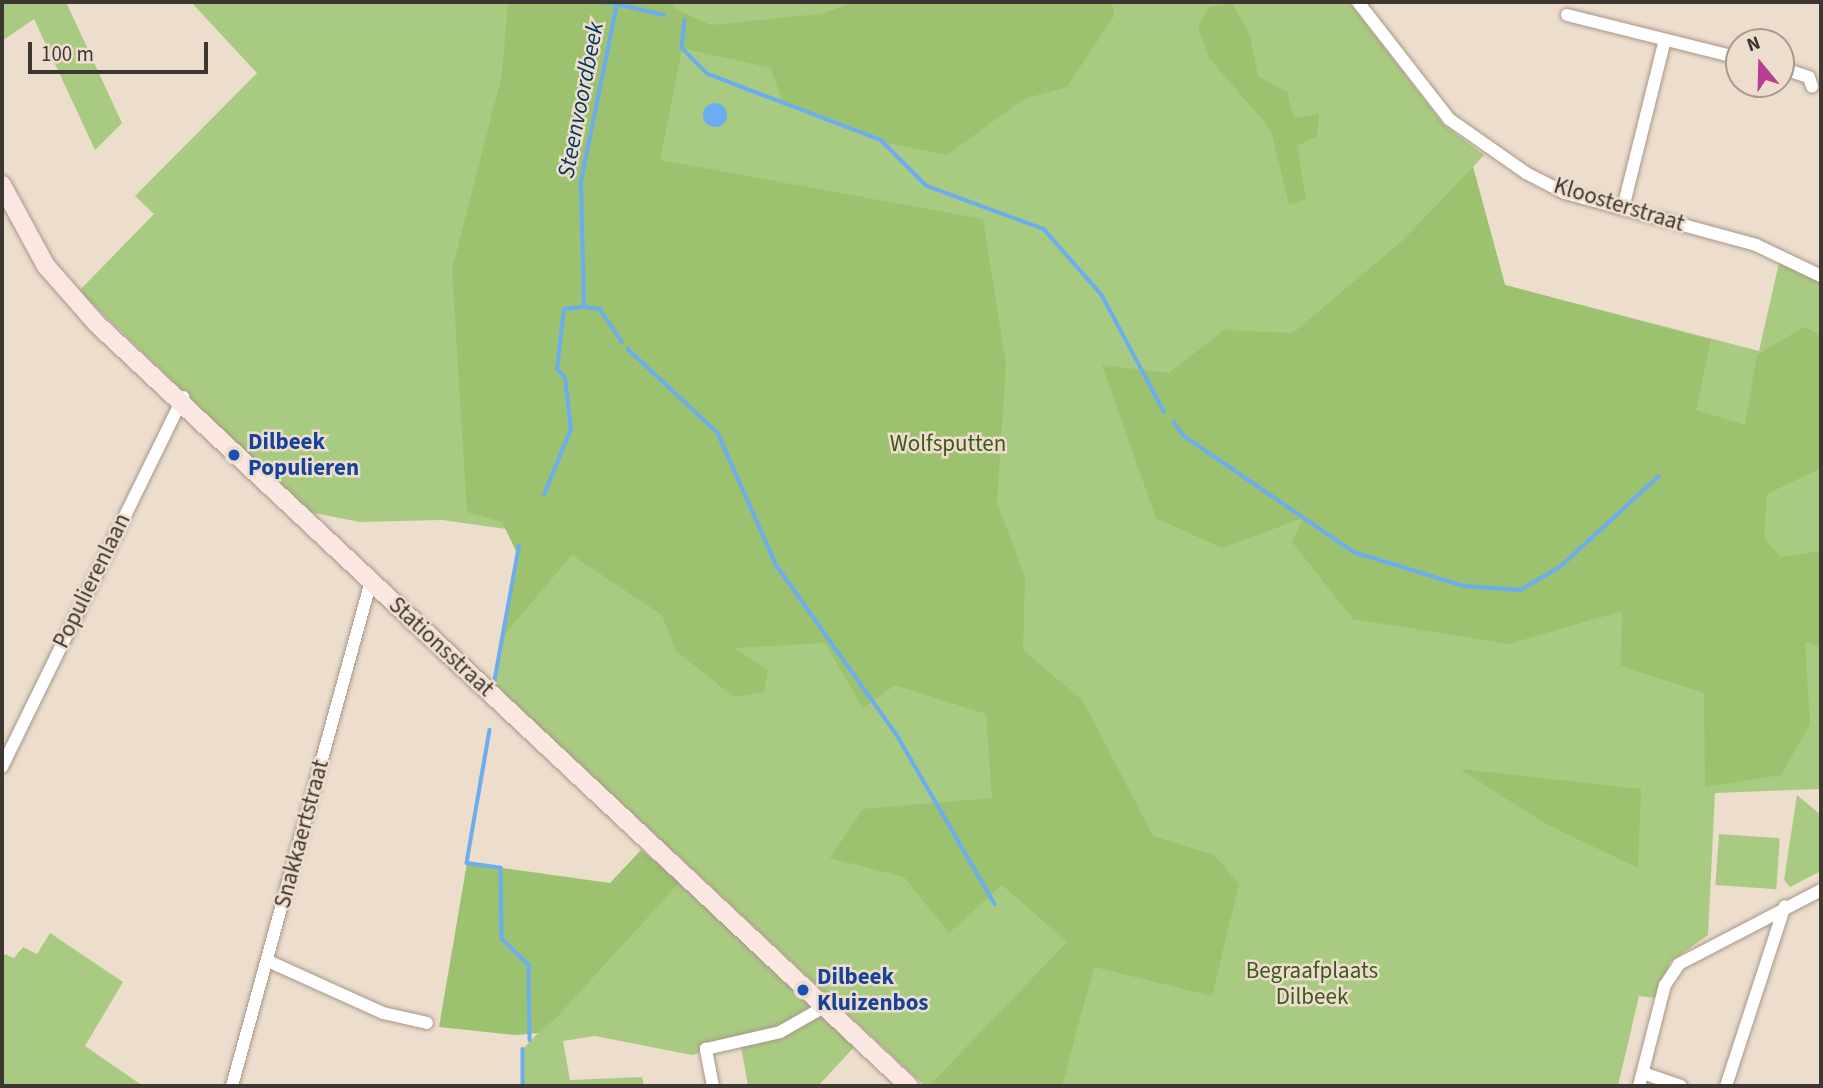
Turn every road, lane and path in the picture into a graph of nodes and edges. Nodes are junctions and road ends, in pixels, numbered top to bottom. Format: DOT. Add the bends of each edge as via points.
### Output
graph roads {
  1 [pos="1358,2"];
  2 [pos="1567,15"];
  3 [pos="1665,40"];
  4 [pos="1725,55"];
  5 [pos="1795,72"];
  6 [pos="1812,87"];
  7 [pos="2,185"];
  8 [pos="1623,208"];
  9 [pos="1821,276"];
  10 [pos="182,398"];
  11 [pos="371,581"];
  12 [pos="2,768"];
  13 [pos="1821,890"];
  14 [pos="1785,906"];
  15 [pos="268,961"];
  16 [pos="824,1007"];
  17 [pos="427,1023"];
  18 [pos="1641,1080"];
  19 [pos="232,1086"];
  20 [pos="713,1086"];
  21 [pos="909,1086"];
  22 [pos="1681,1086"];
  23 [pos="1726,1086"];
  1 -- 8 [label="street, Kloosterstraat" via="1425,91 1469,134 1565,193"];
  2 -- 3 [label="street"];
  3 -- 4 [label="street"];
  3 -- 8 [label="street"];
  5 -- 6 [label="street" via="1810,77"];
  7 -- 10 [label="street, Stationsstraat" via="20,225 62,286"];
  8 -- 9 [label="street, Kloosterstraat" via="1756,245"];
  10 -- 11 [label="street, Stationsstraat"];
  10 -- 12 [label="street, Populierenlaan"];
  11 -- 15 [label="street, Snakkaertstraat"];
  11 -- 16 [label="street, Stationsstraat"];
  13 -- 14 [label="street"];
  14 -- 18 [label="street" via="1679,964 1665,985"];
  14 -- 23 [label="street"];
  15 -- 17 [label="street" via="383,1013"];
  15 -- 19 [label="street, Snakkaertstraat"];
  16 -- 20 [label="street" via="780,1032 706,1049"];
  16 -- 21 [label="street, Stationsstraat"];
  18 -- 22 [label="street"];
}
